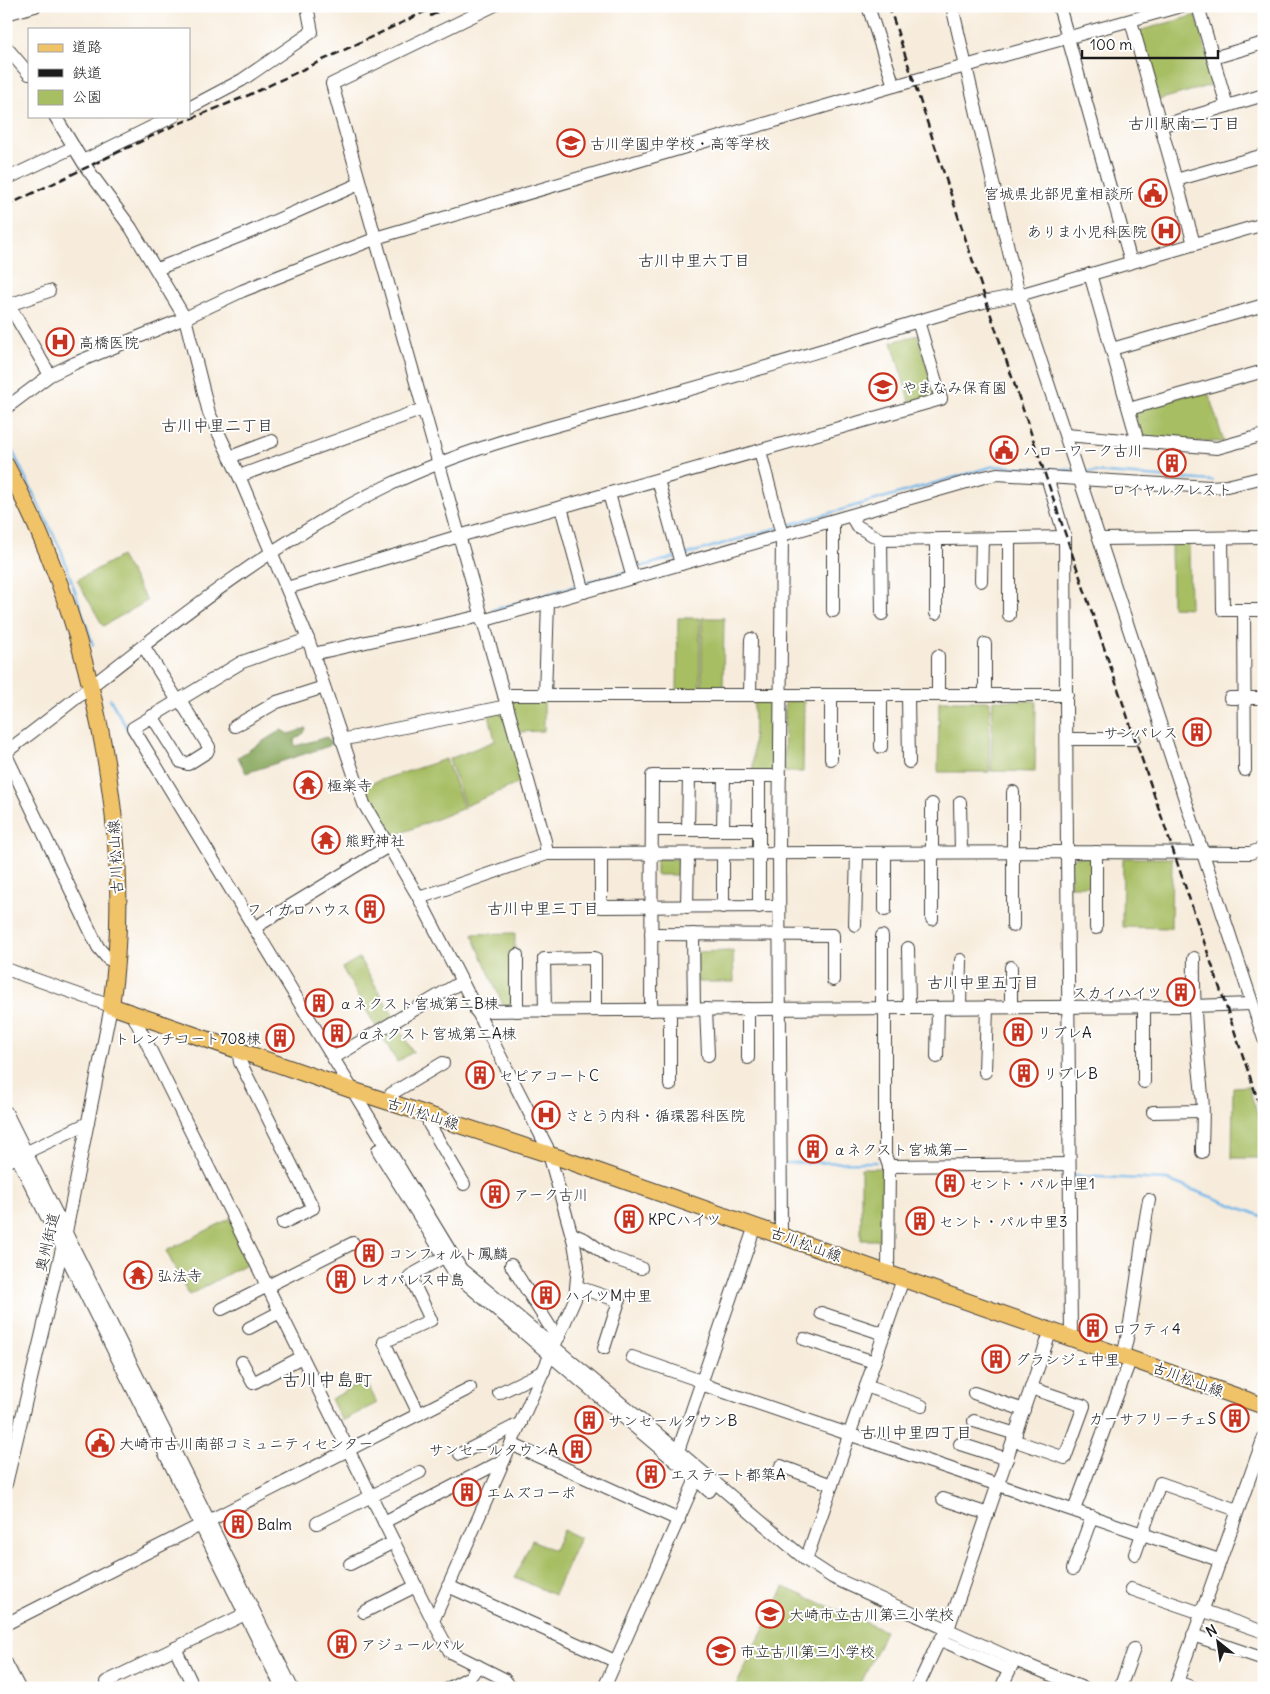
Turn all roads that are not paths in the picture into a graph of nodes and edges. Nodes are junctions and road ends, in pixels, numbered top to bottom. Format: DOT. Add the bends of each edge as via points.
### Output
graph roads {
  1 [pos="35,6"];
  2 [pos="307,6"];
  3 [pos="493,6"];
  4 [pos="868,6"];
  5 [pos="952,6"];
  6 [pos="1059,6"];
  7 [pos="1181,6"];
  8 [pos="1198,6"];
  9 [pos="6,14"];
  10 [pos="1131,21"];
  11 [pos="1068,39"];
  12 [pos="1264,43"];
  13 [pos="6,47"];
  14 [pos="1213,58"];
  15 [pos="965,67"];
  16 [pos="28,73"];
  17 [pos="894,86"];
  18 [pos="1264,95"];
  19 [pos="1227,106"];
  20 [pos="190,107"];
  21 [pos="56,118"];
  22 [pos="170,118"];
  23 [pos="1160,126"];
  24 [pos="74,146"];
  25 [pos="1264,155"];
  26 [pos="83,161"];
  27 [pos="6,179"];
  28 [pos="1176,180"];
  29 [pos="359,184"];
  30 [pos="1264,224"];
  31 [pos="375,239"];
  32 [pos="1194,244"];
  33 [pos="1131,262"];
  34 [pos="157,269"];
  35 [pos="1090,274"];
  36 [pos="49,291"];
  37 [pos="1019,295"];
  38 [pos="8,302"];
  39 [pos="1264,305"];
  40 [pos="185,318"];
  41 [pos="918,321"];
  42 [pos="1112,348"];
  43 [pos="1264,371"];
  44 [pos="50,375"];
  45 [pos="6,408"];
  46 [pos="423,409"];
  47 [pos="1129,409"];
  48 [pos="1066,435"];
  49 [pos="1264,435"];
  50 [pos="272,441"];
  51 [pos="1138,442"];
  52 [pos="760,451"];
  53 [pos="230,457"];
  54 [pos="438,463"];
  55 [pos="6,465"];
  56 [pos="1078,473"];
  57 [pos="239,476"];
  58 [pos="1047,477"];
  59 [pos="1264,477"];
  60 [pos="658,480"];
  61 [pos="609,494"];
  62 [pos="561,507"];
  63 [pos="851,516"];
  64 [pos="833,521"];
  65 [pos="781,530"];
  66 [pos="459,536"];
  67 [pos="1065,537"];
  68 [pos="1264,537"];
  69 [pos="1009,538"];
  70 [pos="1222,538"];
  71 [pos="982,539"];
  72 [pos="1100,539"];
  73 [pos="881,540"];
  74 [pos="936,540"];
  75 [pos="271,551"];
  76 [pos="680,559"];
  77 [pos="632,572"];
  78 [pos="981,581"];
  79 [pos="582,586"];
  80 [pos="287,588"];
  81 [pos="548,602"];
  82 [pos="1244,610"];
  83 [pos="1264,610"];
  84 [pos="833,611"];
  85 [pos="936,613"];
  86 [pos="882,614"];
  87 [pos="1009,615"];
  88 [pos="481,619"];
  89 [pos="308,639"];
  90 [pos="751,639"];
  91 [pos="986,644"];
  92 [pos="144,647"];
  93 [pos="313,654"];
  94 [pos="938,656"];
  95 [pos="324,687"];
  96 [pos="90,690"];
  97 [pos="545,695"];
  98 [pos="750,695"];
  99 [pos="780,695"];
  100 [pos="831,695"];
  101 [pos="881,695"];
  102 [pos="908,695"];
  103 [pos="938,695"];
  104 [pos="985,695"];
  105 [pos="1067,695"];
  106 [pos="1230,698"];
  107 [pos="1245,698"];
  108 [pos="1264,698"];
  109 [pos="179,700"];
  110 [pos="506,700"];
  111 [pos="152,716"];
  112 [pos="234,726"];
  113 [pos="1068,739"];
  114 [pos="1134,739"];
  115 [pos="341,740"];
  116 [pos="881,747"];
  117 [pos="6,754"];
  118 [pos="831,759"];
  119 [pos="909,762"];
  120 [pos="1245,770"];
  121 [pos="689,776"];
  122 [pos="724,776"];
  123 [pos="759,776"];
  124 [pos="780,776"];
  125 [pos="1013,792"];
  126 [pos="960,802"];
  127 [pos="932,804"];
  128 [pos="182,827"];
  129 [pos="652,830"];
  130 [pos="688,830"];
  131 [pos="723,830"];
  132 [pos="759,830"];
  133 [pos="388,847"];
  134 [pos="1264,848"];
  135 [pos="932,852"];
  136 [pos="961,852"];
  137 [pos="1013,852"];
  138 [pos="1067,852"];
  139 [pos="1096,852"];
  140 [pos="779,853"];
  141 [pos="857,853"];
  142 [pos="886,853"];
  143 [pos="547,854"];
  144 [pos="601,854"];
  145 [pos="652,854"];
  146 [pos="688,854"];
  147 [pos="723,854"];
  148 [pos="759,854"];
  149 [pos="1204,854"];
  150 [pos="419,898"];
  151 [pos="759,906"];
  152 [pos="779,906"];
  153 [pos="652,907"];
  154 [pos="687,907"];
  155 [pos="723,907"];
  156 [pos="885,910"];
  157 [pos="240,914"];
  158 [pos="932,919"];
  159 [pos="855,925"];
  160 [pos="1013,926"];
  161 [pos="254,928"];
  162 [pos="1096,928"];
  163 [pos="652,934"];
  164 [pos="693,934"];
  165 [pos="779,935"];
  166 [pos="882,936"];
  167 [pos="908,948"];
  168 [pos="517,955"];
  169 [pos="1194,958"];
  170 [pos="268,960"];
  171 [pos="960,960"];
  172 [pos="118,961"];
  173 [pos="1011,966"];
  174 [pos="6,969"];
  175 [pos="833,980"];
  176 [pos="461,982"];
  177 [pos="111,1006"];
  178 [pos="1067,1006"];
  179 [pos="1144,1006"];
  180 [pos="1193,1006"];
  181 [pos="960,1007"];
  182 [pos="987,1007"];
  183 [pos="1011,1007"];
  184 [pos="1256,1007"];
  185 [pos="883,1008"];
  186 [pos="909,1008"];
  187 [pos="938,1008"];
  188 [pos="700,1009"];
  189 [pos="748,1009"];
  190 [pos="781,1009"];
  191 [pos="595,1010"];
  192 [pos="651,1010"];
  193 [pos="670,1010"];
  194 [pos="476,1011"];
  195 [pos="517,1011"];
  196 [pos="545,1011"];
  197 [pos="132,1013"];
  198 [pos="1264,1039"];
  199 [pos="319,1044"];
  200 [pos="238,1050"];
  201 [pos="708,1055"];
  202 [pos="938,1057"];
  203 [pos="333,1058"];
  204 [pos="748,1058"];
  205 [pos="443,1063"];
  206 [pos="985,1072"];
  207 [pos="1144,1082"];
  208 [pos="670,1085"];
  209 [pos="346,1088"];
  210 [pos="388,1102"];
  211 [pos="1201,1111"];
  212 [pos="6,1112"];
  213 [pos="1153,1112"];
  214 [pos="428,1115"];
  215 [pos="88,1123"];
  216 [pos="6,1136"];
  217 [pos="1202,1152"];
  218 [pos="547,1154"];
  219 [pos="19,1156"];
  220 [pos="1069,1164"];
  221 [pos="889,1166"];
  222 [pos="464,1184"];
  223 [pos="1149,1200"];
  224 [pos="284,1223"];
  225 [pos="755,1226"];
  226 [pos="66,1232"];
  227 [pos="572,1234"];
  228 [pos="781,1235"];
  229 [pos="353,1243"];
  230 [pos="62,1249"];
  231 [pos="447,1255"];
  232 [pos="511,1265"];
  233 [pos="641,1268"];
  234 [pos="895,1276"];
  235 [pos="267,1286"];
  236 [pos="578,1287"];
  237 [pos="222,1309"];
  238 [pos="280,1312"];
  239 [pos="821,1313"];
  240 [pos="249,1328"];
  241 [pos="1051,1330"];
  242 [pos="884,1334"];
  243 [pos="1071,1337"];
  244 [pos="804,1339"];
  245 [pos="116,1344"];
  246 [pos="554,1348"];
  247 [pos="604,1348"];
  248 [pos="302,1357"];
  249 [pos="632,1357"];
  250 [pos="1127,1357"];
  251 [pos="242,1362"];
  252 [pos="874,1362"];
  253 [pos="544,1371"];
  254 [pos="701,1382"];
  255 [pos="866,1386"];
  256 [pos="470,1388"];
  257 [pos="1031,1388"];
  258 [pos="974,1392"];
  259 [pos="499,1393"];
  260 [pos="922,1406"];
  261 [pos="1264,1406"];
  262 [pos="1024,1410"];
  263 [pos="418,1414"];
  264 [pos="974,1421"];
  265 [pos="521,1423"];
  266 [pos="850,1433"];
  267 [pos="1015,1437"];
  268 [pos="1264,1437"];
  269 [pos="511,1444"];
  270 [pos="960,1444"];
  271 [pos="349,1451"];
  272 [pos="678,1451"];
  273 [pos="460,1454"];
  274 [pos="1007,1459"];
  275 [pos="504,1460"];
  276 [pos="420,1472"];
  277 [pos="779,1473"];
  278 [pos="696,1479"];
  279 [pos="6,1484"];
  280 [pos="998,1484"];
  281 [pos="713,1485"];
  282 [pos="832,1485"];
  283 [pos="371,1496"];
  284 [pos="944,1499"];
  285 [pos="1074,1510"];
  286 [pos="1237,1510"];
  287 [pos="988,1514"];
  288 [pos="1092,1516"];
  289 [pos="679,1520"];
  290 [pos="384,1522"];
  291 [pos="205,1523"];
  292 [pos="317,1523"];
  293 [pos="1142,1534"];
  294 [pos="394,1542"];
  295 [pos="1135,1554"];
  296 [pos="806,1560"];
  297 [pos="1219,1560"];
  298 [pos="350,1564"];
  299 [pos="1073,1569"];
  300 [pos="416,1586"];
  301 [pos="448,1586"];
  302 [pos="1131,1589"];
  303 [pos="1201,1611"];
  304 [pos="364,1612"];
  305 [pos="245,1614"];
  306 [pos="433,1621"];
  307 [pos="6,1624"];
  308 [pos="1264,1632"];
  309 [pos="945,1633"];
  310 [pos="1193,1635"];
  311 [pos="175,1648"];
  312 [pos="1134,1649"];
  313 [pos="1264,1659"];
  314 [pos="615,1661"];
  315 [pos="6,1663"];
  316 [pos="1012,1665"];
  317 [pos="478,1666"];
  318 [pos="1055,1682"];
  319 [pos="1176,1685"];
  320 [pos="922,1686"];
  321 [pos="19,1688"];
  322 [pos="109,1688"];
  323 [pos="194,1688"];
  324 [pos="282,1688"];
  325 [pos="292,1688"];
  326 [pos="449,1688"];
  327 [pos="511,1688"];
  328 [pos="604,1688"];
  329 [pos="1001,1688"];
  330 [pos="1083,1688"];
  331 [pos="1120,1688"];
  332 [pos="1194,1688"];
  1 -- 9 [label="street"];
  2 -- 20 [label="street" via="312,32 242,80"];
  3 -- 29 [label="street" via="332,84"];
  4 -- 17 [label="street"];
  5 -- 15 [label="street"];
  6 -- 11 [label="street"];
  7 -- 10 [label="street"];
  8 -- 14 [label="street"];
  10 -- 11 [label="street"];
  10 -- 23 [label="street"];
  11 -- 15 [label="street"];
  11 -- 33 [label="street"];
  12 -- 14 [label="street"];
  13 -- 16 [label="street"];
  14 -- 19 [label="street"];
  15 -- 17 [label="street"];
  15 -- 37 [label="street"];
  17 -- 31 [label="street" via="430,220"];
  18 -- 19 [label="street"];
  19 -- 23 [label="street"];
  21 -- 24 [label="street"];
  22 -- 26 [label="street"];
  23 -- 28 [label="street"];
  24 -- 26 [label="street"];
  24 -- 27 [label="street"];
  25 -- 28 [label="street"];
  26 -- 34 [label="street"];
  28 -- 32 [label="street"];
  29 -- 31 [label="street"];
  29 -- 34 [label="street"];
  30 -- 32 [label="street"];
  31 -- 40 [label="street" via="242,291"];
  31 -- 46 [label="street"];
  32 -- 33 [label="street"];
  33 -- 35 [label="street"];
  34 -- 40 [label="street"];
  35 -- 37 [label="street"];
  35 -- 42 [label="street"];
  36 -- 38 [label="street"];
  37 -- 41 [label="street"];
  37 -- 48 [label="street"];
  38 -- 44 [label="street"];
  39 -- 42 [label="street"];
  40 -- 44 [label="street"];
  40 -- 53 [label="street" via="209,413"];
  41 -- 52 [label="street" via="941,399"];
  41 -- 54 [label="street" via="493,444"];
  42 -- 47 [label="street"];
  43 -- 47 [label="street"];
  44 -- 45 [label="street"];
  46 -- 54 [label="street"];
  46 -- 57 [label="street"];
  47 -- 51 [label="street"];
  48 -- 51 [label="street"];
  48 -- 56 [label="street"];
  49 -- 51 [label="street" via="1217,448"];
  50 -- 53 [label="street"];
  52 -- 60 [label="street"];
  52 -- 65 [label="street"];
  53 -- 57 [label="street"];
  54 -- 66 [label="street"];
  54 -- 75 [label="street" via="379,490"];
  55 -- 96 [label="main road, 古川松山線" via="43,540 83,658"];
  56 -- 58 [label="street"];
  56 -- 59 [label="street" via="1210,487"];
  56 -- 72 [label="street"];
  57 -- 75 [label="street"];
  58 -- 63 [label="street" via="997,474"];
  58 -- 67 [label="street"];
  60 -- 61 [label="street"];
  60 -- 76 [label="street"];
  61 -- 62 [label="street"];
  61 -- 77 [label="street"];
  62 -- 66 [label="street"];
  62 -- 79 [label="street"];
  63 -- 64 [label="street"];
  63 -- 73 [label="street" via="857,526"];
  64 -- 65 [label="street"];
  64 -- 84 [label="street"];
  65 -- 76 [label="street"];
  65 -- 99 [label="street"];
  66 -- 80 [label="street"];
  66 -- 88 [label="street"];
  67 -- 69 [label="street"];
  67 -- 105 [label="street"];
  68 -- 70 [label="street"];
  69 -- 71 [label="street"];
  69 -- 87 [label="street"];
  70 -- 72 [label="street"];
  70 -- 82 [label="street" via="1223,610"];
  71 -- 74 [label="street"];
  71 -- 78 [label="street"];
  72 -- 149 [label="street"];
  73 -- 74 [label="street"];
  73 -- 86 [label="street"];
  74 -- 85 [label="street"];
  75 -- 80 [label="street"];
  75 -- 92 [label="street"];
  76 -- 77 [label="street"];
  77 -- 79 [label="street"];
  79 -- 81 [label="street"];
  80 -- 89 [label="street"];
  81 -- 88 [label="street"];
  81 -- 97 [label="street"];
  82 -- 83 [label="street"];
  82 -- 107 [label="street"];
  88 -- 93 [label="street"];
  88 -- 110 [label="street"];
  89 -- 93 [label="street"];
  89 -- 109 [label="street" via="242,662"];
  90 -- 98 [label="street"];
  91 -- 104 [label="street"];
  92 -- 96 [label="street"];
  92 -- 109 [label="street"];
  93 -- 95 [label="street"];
  94 -- 103 [label="street"];
  95 -- 112 [label="street" via="277,702"];
  95 -- 115 [label="street"];
  96 -- 117 [label="street"];
  96 -- 172 [label="main road, 古川松山線" via="104,746 115,833"];
  97 -- 98 [label="street"];
  97 -- 110 [label="street"];
  98 -- 99 [label="street"];
  99 -- 100 [label="street"];
  99 -- 124 [label="street"];
  100 -- 101 [label="street"];
  100 -- 118 [label="street"];
  101 -- 102 [label="street"];
  101 -- 116 [label="street"];
  102 -- 103 [label="street"];
  102 -- 119 [label="street"];
  103 -- 104 [label="street"];
  104 -- 105 [label="street"];
  105 -- 113 [label="street"];
  106 -- 107 [label="street"];
  107 -- 108 [label="street"];
  107 -- 120 [label="street"];
  109 -- 111 [label="street"];
  109 -- 111 [label="street" via="209,747 207,752 188,764 181,762"];
  110 -- 115 [label="street"];
  110 -- 143 [label="street"];
  111 -- 157 [label="street" via="133,728"];
  113 -- 114 [label="street"];
  113 -- 138 [label="street"];
  115 -- 133 [label="street" via="364,804"];
  117 -- 172 [label="street" via="98,947 108,959"];
  121 -- 122 [label="street"];
  121 -- 129 [label="street" via="652,776"];
  121 -- 130 [label="street"];
  122 -- 123 [label="street"];
  122 -- 131 [label="street"];
  123 -- 124 [label="street"];
  123 -- 132 [label="street"];
  124 -- 140 [label="street"];
  125 -- 137 [label="street"];
  126 -- 136 [label="street"];
  127 -- 135 [label="street"];
  128 -- 157 [label="street"];
  129 -- 130 [label="street"];
  129 -- 145 [label="street"];
  130 -- 131 [label="street"];
  131 -- 132 [label="street"];
  132 -- 148 [label="street"];
  133 -- 150 [label="street"];
  133 -- 161 [label="street"];
  134 -- 149 [label="street" via="1250,853"];
  135 -- 136 [label="street"];
  135 -- 142 [label="street"];
  135 -- 158 [label="street"];
  136 -- 137 [label="street"];
  137 -- 138 [label="street"];
  137 -- 160 [label="street"];
  138 -- 139 [label="street"];
  138 -- 178 [label="street"];
  139 -- 149 [label="street"];
  139 -- 162 [label="street"];
  140 -- 141 [label="street"];
  140 -- 148 [label="street"];
  140 -- 152 [label="street"];
  141 -- 142 [label="street"];
  141 -- 159 [label="street"];
  142 -- 156 [label="street"];
  143 -- 144 [label="street"];
  143 -- 150 [label="street"];
  144 -- 145 [label="street"];
  144 -- 153 [label="street" via="601,907"];
  145 -- 146 [label="street"];
  145 -- 153 [label="street"];
  146 -- 147 [label="street"];
  146 -- 154 [label="street"];
  147 -- 148 [label="street"];
  147 -- 155 [label="street"];
  148 -- 151 [label="street"];
  149 -- 184 [label="street"];
  150 -- 176 [label="street"];
  151 -- 152 [label="street"];
  151 -- 155 [label="street"];
  152 -- 165 [label="street"];
  153 -- 154 [label="street"];
  153 -- 163 [label="street"];
  154 -- 155 [label="street"];
  157 -- 161 [label="street"];
  157 -- 170 [label="street"];
  161 -- 170 [label="street"];
  163 -- 164 [label="street"];
  163 -- 192 [label="street"];
  164 -- 165 [label="street"];
  164 -- 188 [label="street"];
  165 -- 175 [label="street" via="834,935"];
  165 -- 190 [label="street"];
  166 -- 185 [label="street"];
  167 -- 186 [label="street"];
  168 -- 195 [label="street"];
  169 -- 180 [label="street"];
  170 -- 199 [label="street"];
  171 -- 181 [label="street"];
  172 -- 177 [label="main road, 古川松山線"];
  173 -- 183 [label="street"];
  174 -- 177 [label="street"];
  176 -- 194 [label="street"];
  176 -- 203 [label="street"];
  177 -- 197 [label="main road, 古川松山線"];
  177 -- 215 [label="street, 奥州街道"];
  178 -- 179 [label="street"];
  178 -- 183 [label="street"];
  178 -- 220 [label="street"];
  179 -- 180 [label="street"];
  179 -- 207 [label="street"];
  180 -- 184 [label="street"];
  180 -- 211 [label="street"];
  181 -- 182 [label="street"];
  181 -- 187 [label="street"];
  182 -- 183 [label="street"];
  182 -- 206 [label="street"];
  184 -- 198 [label="street"];
  185 -- 186 [label="street"];
  185 -- 190 [label="street"];
  185 -- 221 [label="street" via="885,1155"];
  186 -- 187 [label="street"];
  187 -- 202 [label="street"];
  188 -- 189 [label="street"];
  188 -- 193 [label="street"];
  188 -- 201 [label="street"];
  189 -- 190 [label="street"];
  189 -- 204 [label="street"];
  190 -- 228 [label="street"];
  191 -- 192 [label="street"];
  191 -- 196 [label="street"];
  191 -- 196 [label="street" via="595,958 544,959"];
  192 -- 193 [label="street"];
  193 -- 208 [label="street"];
  194 -- 195 [label="street"];
  194 -- 218 [label="street" via="547,1147"];
  195 -- 196 [label="street"];
  197 -- 200 [label="main road, 古川松山線"];
  197 -- 235 [label="street"];
  199 -- 203 [label="street"];
  199 -- 209 [label="street"];
  200 -- 209 [label="main road, 古川松山線"];
  200 -- 224 [label="street" via="240,1062 313,1208"];
  203 -- 209 [label="street"];
  205 -- 210 [label="street" via="391,1094"];
  209 -- 210 [label="main road, 古川松山線"];
  209 -- 231 [label="street"];
  210 -- 214 [label="main road, 古川松山線"];
  211 -- 213 [label="street"];
  211 -- 217 [label="street"];
  212 -- 219 [label="street"];
  214 -- 218 [label="main road, 古川松山線"];
  214 -- 222 [label="street" via="429,1124"];
  215 -- 219 [label="street"];
  215 -- 226 [label="street, 奥州街道"];
  216 -- 219 [label="street"];
  218 -- 225 [label="main road, 古川松山線"];
  218 -- 227 [label="street"];
  219 -- 226 [label="street"];
  219 -- 230 [label="street"];
  220 -- 221 [label="street"];
  220 -- 243 [label="street"];
  221 -- 234 [label="street"];
  223 -- 250 [label="street" via="1139,1253"];
  225 -- 228 [label="main road, 古川松山線"];
  225 -- 254 [label="street"];
  226 -- 230 [label="street, 奥州街道"];
  226 -- 245 [label="street"];
  227 -- 233 [label="street" via="609,1257"];
  227 -- 236 [label="street"];
  228 -- 234 [label="main road, 古川松山線"];
  229 -- 235 [label="street"];
  230 -- 245 [label="street"];
  230 -- 279 [label="street, 奥州街道"];
  231 -- 246 [label="street" via="531,1333"];
  231 -- 263 [label="street" via="410,1276 431,1320 384,1342"];
  232 -- 246 [label="street" via="554,1333"];
  234 -- 241 [label="main road, 古川松山線"];
  234 -- 242 [label="street"];
  235 -- 237 [label="street"];
  235 -- 238 [label="street"];
  236 -- 246 [label="street"];
  236 -- 247 [label="street" via="620,1301"];
  238 -- 240 [label="street"];
  238 -- 248 [label="street"];
  239 -- 242 [label="street"];
  241 -- 243 [label="main road, 古川松山線"];
  241 -- 257 [label="street"];
  242 -- 252 [label="street"];
  243 -- 250 [label="main road, 古川松山線"];
  244 -- 252 [label="street"];
  245 -- 291 [label="street"];
  246 -- 253 [label="street"];
  246 -- 272 [label="street"];
  246 -- 278 [label="street"];
  248 -- 251 [label="street" via="253,1382"];
  248 -- 271 [label="street"];
  249 -- 254 [label="street"];
  250 -- 261 [label="main road, 古川松山線"];
  250 -- 285 [label="street"];
  252 -- 255 [label="street"];
  253 -- 259 [label="street"];
  253 -- 265 [label="street"];
  254 -- 266 [label="street"];
  254 -- 272 [label="street"];
  255 -- 260 [label="street"];
  255 -- 266 [label="street"];
  256 -- 263 [label="street"];
  257 -- 262 [label="street"];
  257 -- 267 [label="street" via="1084,1406 1065,1458"];
  258 -- 262 [label="street"];
  262 -- 267 [label="street"];
  263 -- 271 [label="street"];
  264 -- 267 [label="street"];
  265 -- 269 [label="street"];
  265 -- 273 [label="street"];
  266 -- 280 [label="street"];
  266 -- 282 [label="street"];
  267 -- 274 [label="street"];
  268 -- 286 [label="street"];
  269 -- 275 [label="street"];
  269 -- 289 [label="street"];
  270 -- 274 [label="street"];
  271 -- 283 [label="street"];
  271 -- 291 [label="street"];
  272 -- 281 [label="street"];
  274 -- 280 [label="street"];
  275 -- 290 [label="street"];
  275 -- 301 [label="street"];
  276 -- 283 [label="street"];
  277 -- 282 [label="street" via="781,1466"];
  278 -- 281 [label="street" via="709,1491"];
  278 -- 289 [label="street"];
  280 -- 285 [label="street"];
  280 -- 287 [label="street"];
  281 -- 296 [label="street"];
  282 -- 296 [label="street"];
  283 -- 290 [label="street"];
  283 -- 292 [label="street"];
  284 -- 287 [label="street"];
  285 -- 288 [label="street"];
  286 -- 293 [label="street" via="1160,1483"];
  286 -- 297 [label="street"];
  287 -- 309 [label="street"];
  288 -- 293 [label="street"];
  288 -- 299 [label="street"];
  289 -- 314 [label="street"];
  290 -- 294 [label="street"];
  291 -- 305 [label="street"];
  291 -- 307 [label="street"];
  291 -- 325 [label="street"];
  293 -- 295 [label="street"];
  293 -- 297 [label="street"];
  294 -- 298 [label="street"];
  294 -- 300 [label="street"];
  296 -- 309 [label="street" via="832,1577"];
  297 -- 303 [label="street"];
  300 -- 304 [label="street"];
  300 -- 306 [label="street"];
  301 -- 306 [label="street"];
  301 -- 314 [label="street"];
  302 -- 303 [label="street"];
  303 -- 308 [label="street"];
  303 -- 310 [label="street"];
  305 -- 311 [label="street"];
  305 -- 324 [label="street"];
  306 -- 317 [label="street" via="450,1652"];
  309 -- 316 [label="street"];
  309 -- 320 [label="street"];
  310 -- 313 [label="street"];
  310 -- 319 [label="street"];
  311 -- 322 [label="street" via="106,1682"];
  311 -- 323 [label="street"];
  312 -- 331 [label="street"];
  314 -- 328 [label="street"];
  315 -- 321 [label="street"];
  316 -- 318 [label="street"];
  316 -- 329 [label="street"];
  317 -- 326 [label="street" via="470,1677"];
  317 -- 327 [label="street" via="504,1679"];
  318 -- 330 [label="street"];
  319 -- 332 [label="street"];
}
